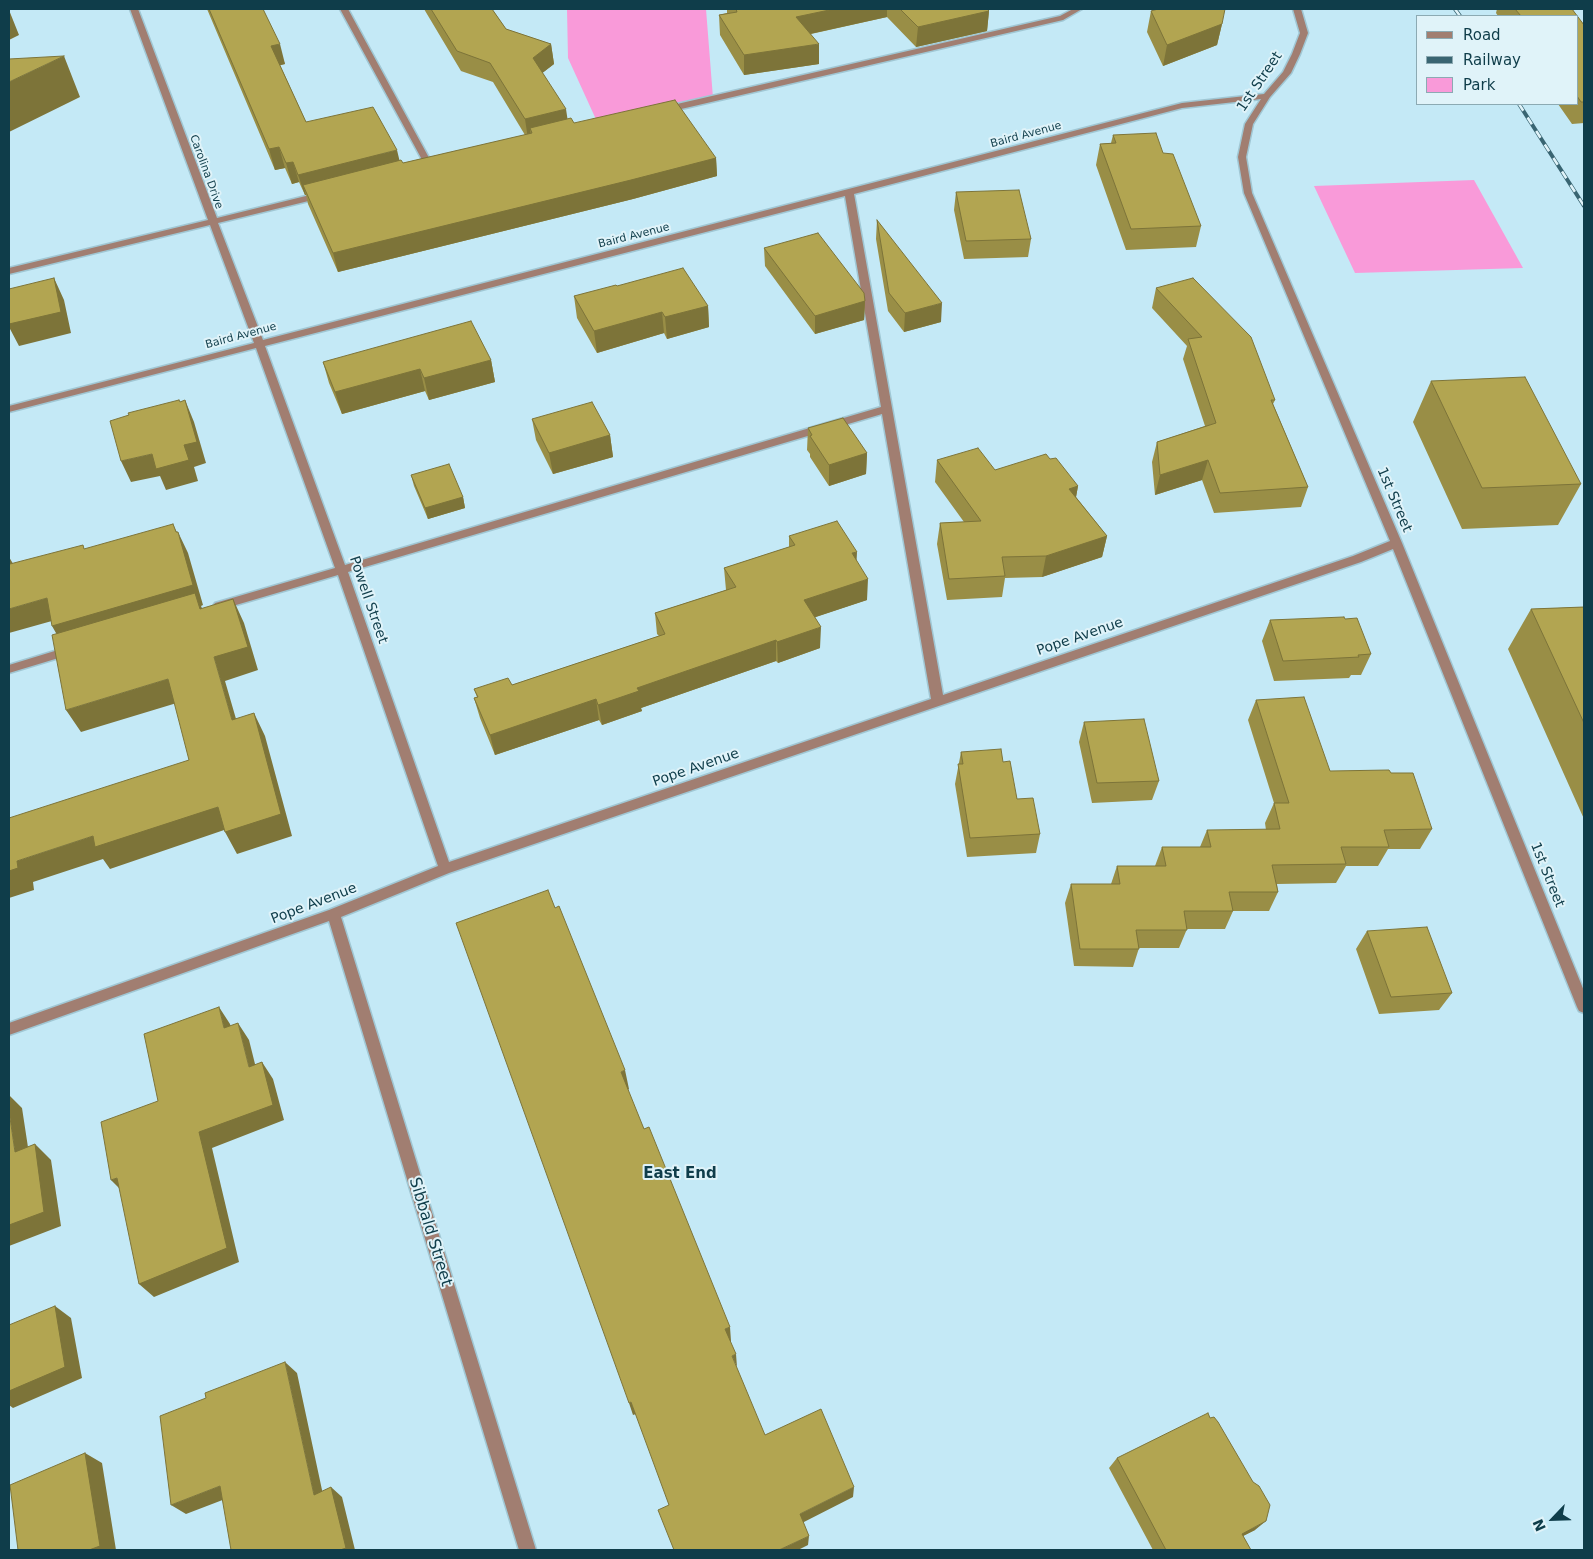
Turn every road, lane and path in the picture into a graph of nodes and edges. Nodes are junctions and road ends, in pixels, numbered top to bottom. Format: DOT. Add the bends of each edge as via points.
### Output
graph roads {
  1 [pos="134,9"];
  2 [pos="344,9"];
  3 [pos="1078,9"];
  4 [pos="1297,9"];
  5 [pos="1267,96"];
  6 [pos="656,112"];
  7 [pos="421,170"];
  8 [pos="336,191"];
  9 [pos="849,193"];
  10 [pos="213,223"];
  11 [pos="9,271"];
  12 [pos="258,343"];
  13 [pos="9,409"];
  14 [pos="886,409"];
  15 [pos="1396,543"];
  16 [pos="341,570"];
  17 [pos="206,610"];
  18 [pos="84,646"];
  19 [pos="9,669"];
  20 [pos="938,702"];
  21 [pos="446,869"];
  22 [pos="334,914"];
  23 [pos="1584,1007"];
  24 [pos="9,1028"];
  25 [pos="526,1550"];
  1 -- 10 [label="street, Carolina Drive"];
  2 -- 7 [label="street" via="435,166"];
  3 -- 6 [label="street" via="1063,18"];
  4 -- 5 [label="street, 1st Street" via="1304,33 1287,73"];
  5 -- 9 [label="street, Baird Avenue" via="1182,106"];
  5 -- 15 [label="street, 1st Street" via="1249,124 1242,157 1248,193"];
  8 -- 10 [label="street"];
  9 -- 12 [label="street, Baird Avenue"];
  9 -- 14 [label="street"];
  10 -- 11 [label="street"];
  10 -- 12 [label="street, Carolina Drive"];
  12 -- 13 [label="street, Baird Avenue"];
  12 -- 16 [label="street, Powell Street"];
  14 -- 16 [label="street"];
  14 -- 20 [label="street"];
  15 -- 20 [label="street, Pope Avenue"];
  15 -- 23 [label="street, 1st Street"];
  16 -- 17 [label="street"];
  16 -- 21 [label="street, Powell Street"];
  18 -- 19 [label="street"];
  20 -- 21 [label="street, Pope Avenue"];
  21 -- 22 [label="street, Pope Avenue"];
  22 -- 24 [label="street, Pope Avenue"];
  22 -- 25 [label="street, Sibbald Street"];
}
